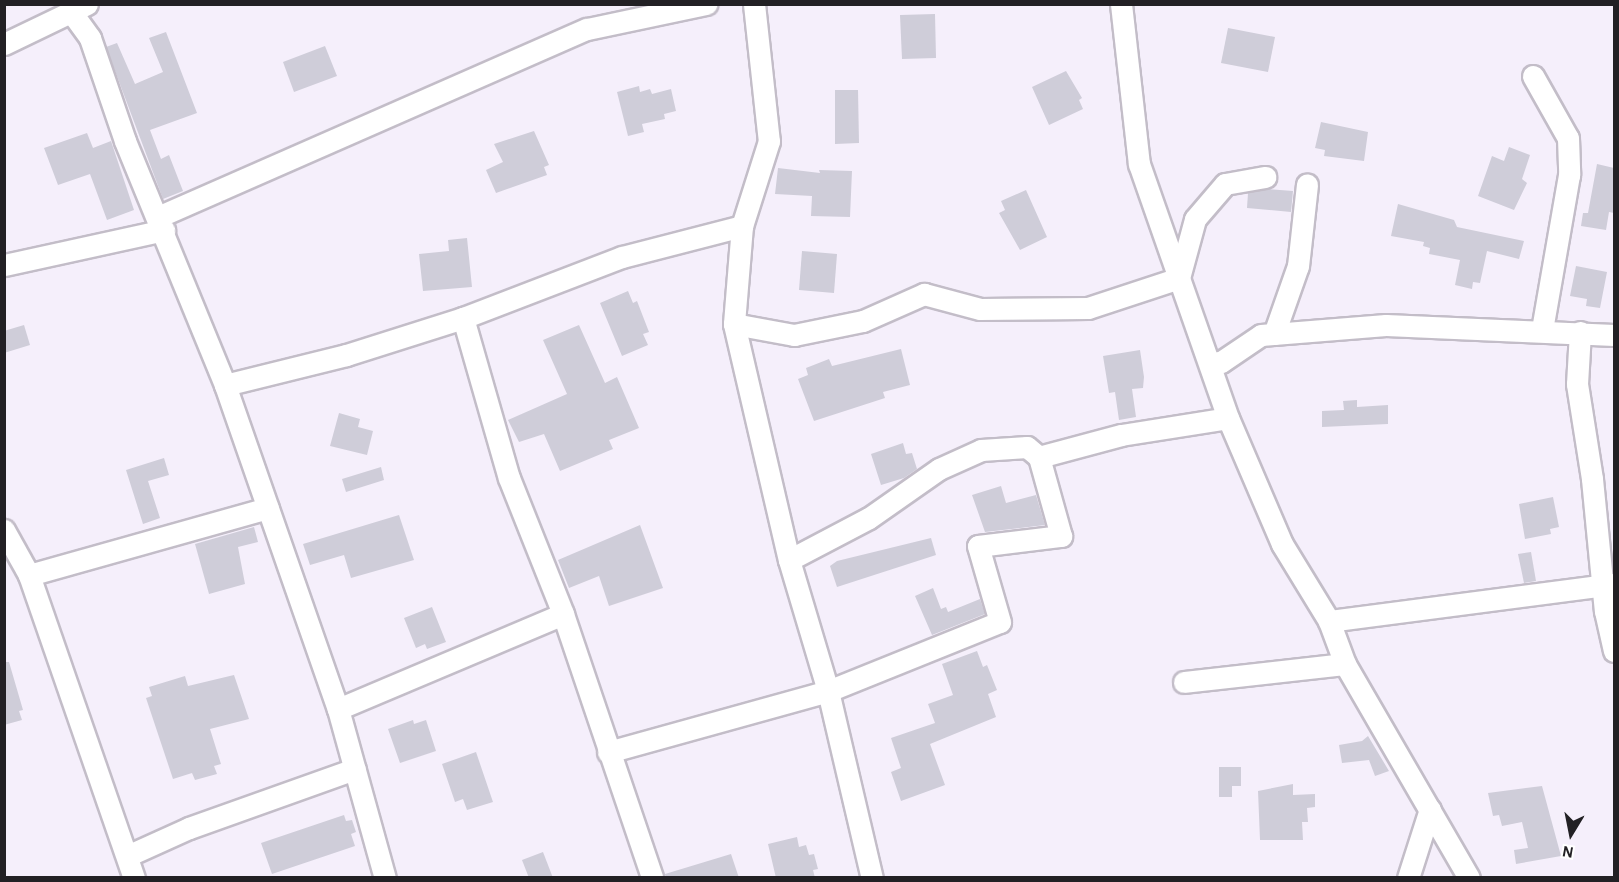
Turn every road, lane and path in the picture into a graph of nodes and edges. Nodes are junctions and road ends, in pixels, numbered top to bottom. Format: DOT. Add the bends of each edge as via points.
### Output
graph roads {
  1 [pos="706,4"];
  2 [pos="754,4"];
  3 [pos="1120,4"];
  4 [pos="66,10"];
  5 [pos="4,44"];
  6 [pos="1533,76"];
  7 [pos="1265,177"];
  8 [pos="1307,184"];
  9 [pos="161,223"];
  10 [pos="742,226"];
  11 [pos="4,265"];
  12 [pos="1179,278"];
  13 [pos="463,318"];
  14 [pos="734,324"];
  15 [pos="1542,330"];
  16 [pos="1580,332"];
  17 [pos="1274,334"];
  18 [pos="1614,334"];
  19 [pos="1210,363"];
  20 [pos="225,385"];
  21 [pos="1228,418"];
  22 [pos="1039,457"];
  23 [pos="268,508"];
  24 [pos="4,530"];
  25 [pos="789,560"];
  26 [pos="29,574"];
  27 [pos="1609,585"];
  28 [pos="563,614"];
  29 [pos="1329,621"];
  30 [pos="1614,651"];
  31 [pos="1345,664"];
  32 [pos="1184,682"];
  33 [pos="828,691"];
  34 [pos="338,709"];
  35 [pos="608,752"];
  36 [pos="355,769"];
  37 [pos="1430,809"];
  38 [pos="127,856"];
  39 [pos="652,877"];
  40 [pos="134,878"];
  41 [pos="386,878"];
  42 [pos="872,878"];
  43 [pos="1408,878"];
  44 [pos="1469,878"];
  1 -- 9 [label="street" via="587,29"];
  2 -- 10 [label="street" via="769,141"];
  3 -- 12 [label="street" via="1139,164"];
  4 -- 5 [label="street"];
  4 -- 9 [label="street" via="90,38 125,141"];
  6 -- 15 [label="street" via="1568,138 1569,175"];
  7 -- 12 [label="street" via="1225,184 1195,219"];
  8 -- 17 [label="street" via="1298,266"];
  9 -- 11 [label="street"];
  9 -- 20 [label="street"];
  10 -- 13 [label="street" via="622,257"];
  10 -- 14 [label="street"];
  12 -- 14 [label="street" via="1088,308 980,309 924,294 863,321 794,335"];
  12 -- 19 [label="street"];
  13 -- 20 [label="street" via="346,355"];
  13 -- 28 [label="street" via="509,478"];
  14 -- 25 [label="street"];
  15 -- 16 [label="street"];
  15 -- 17 [label="street" via="1386,325"];
  16 -- 18 [label="street"];
  16 -- 27 [label="street" via="1577,384"];
  17 -- 19 [label="street" via="1261,335 1221,362"];
  19 -- 21 [label="street"];
  20 -- 23 [label="street"];
  21 -- 22 [label="street" via="1120,435"];
  21 -- 29 [label="street" via="1282,544"];
  22 -- 25 [label="street" via="1027,447 981,450 939,469 869,518"];
  22 -- 33 [label="street" via="1061,536 978,546 1000,622"];
  23 -- 26 [label="street"];
  23 -- 34 [label="street"];
  24 -- 26 [label="street"];
  25 -- 33 [label="street"];
  26 -- 38 [label="street"];
  27 -- 29 [label="street"];
  27 -- 30 [label="street"];
  28 -- 34 [label="street"];
  28 -- 35 [label="street"];
  29 -- 31 [label="street"];
  31 -- 32 [label="street"];
  31 -- 37 [label="street"];
  33 -- 35 [label="street"];
  33 -- 42 [label="street"];
  34 -- 36 [label="street"];
  35 -- 39 [label="street"];
  36 -- 38 [label="street" via="189,828"];
  36 -- 41 [label="street"];
  37 -- 43 [label="street"];
  37 -- 44 [label="street"];
  38 -- 40 [label="street"];
}
